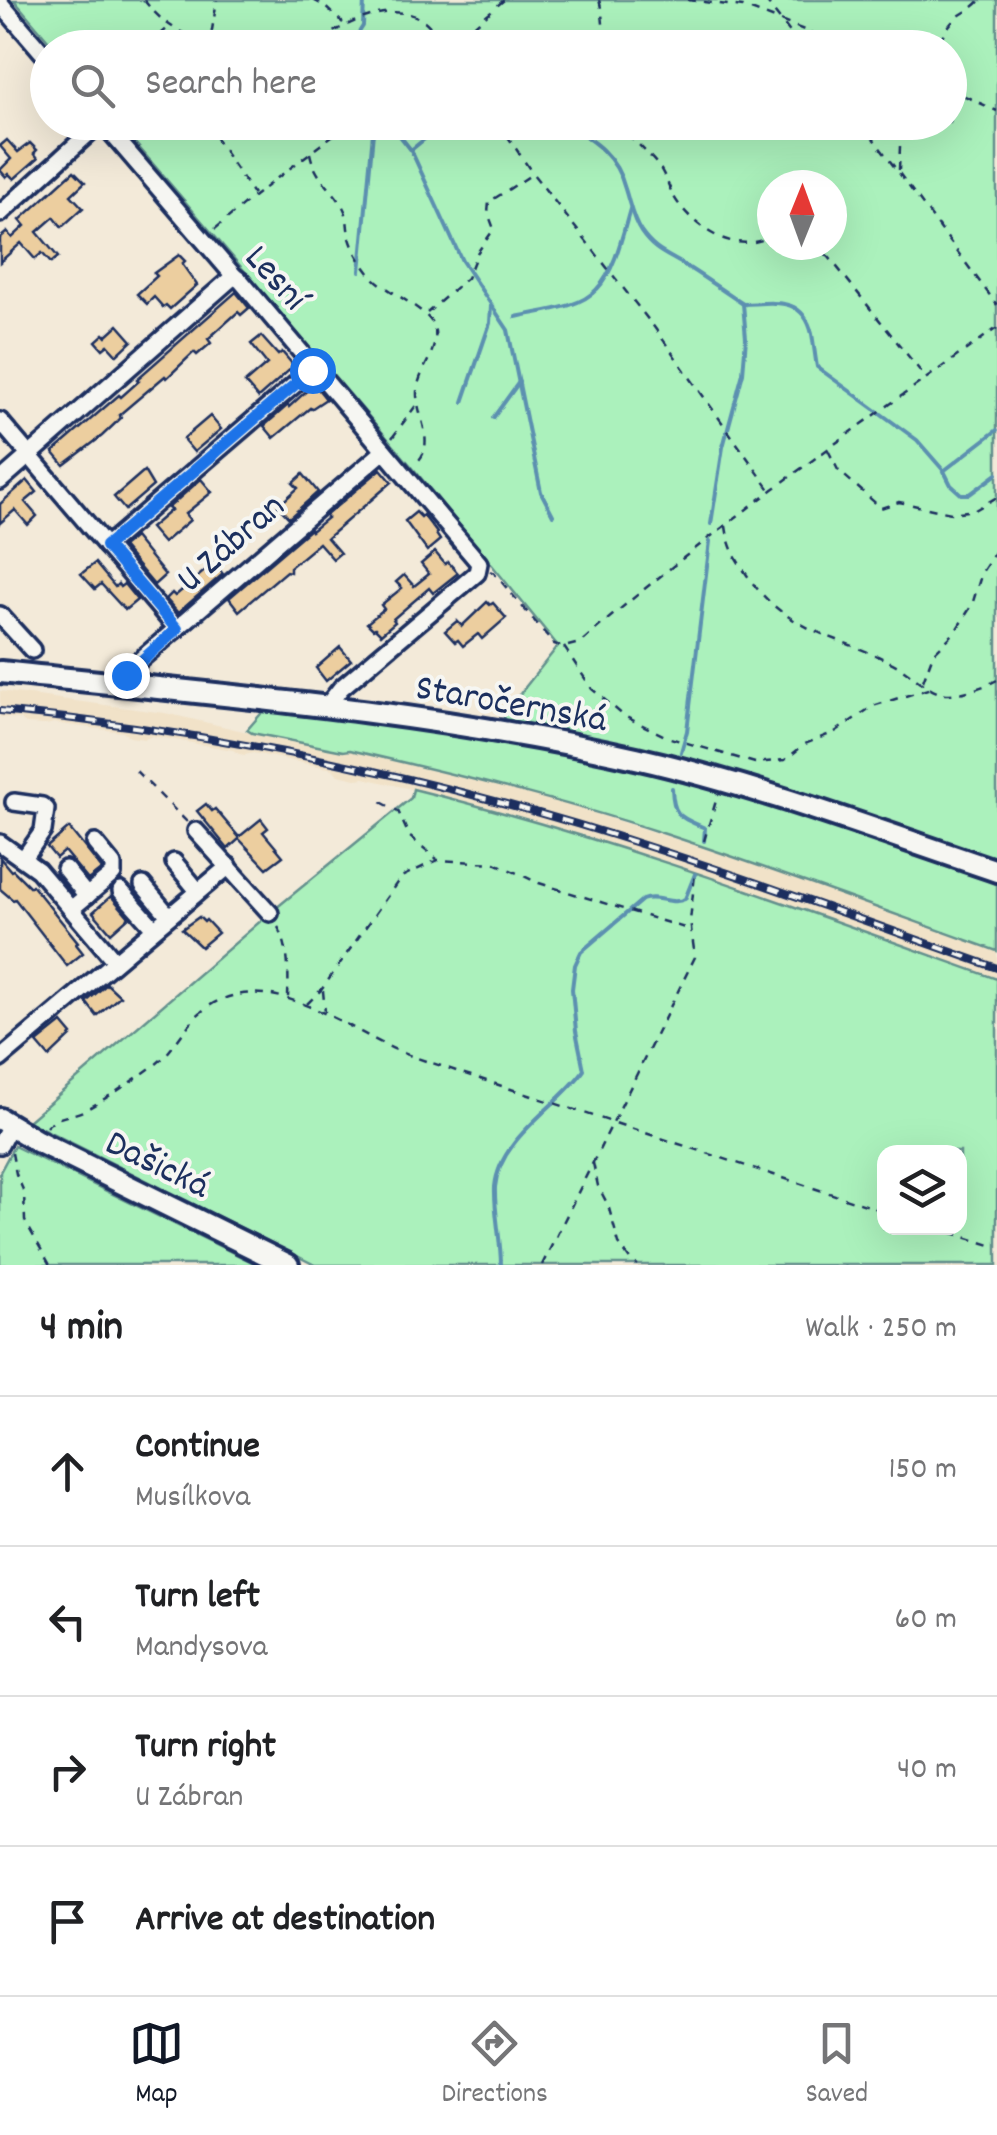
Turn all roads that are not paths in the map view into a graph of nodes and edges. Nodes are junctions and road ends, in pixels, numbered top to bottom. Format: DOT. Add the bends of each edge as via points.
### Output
graph roads {
  1 [pos="0,3"];
  2 [pos="30,38"];
  3 [pos="82,140"];
  4 [pos="117,140"];
  5 [pos="0,214"];
  6 [pos="234,276"];
  7 [pos="314,368"];
  8 [pos="0,422"];
  9 [pos="387,446"];
  10 [pos="30,456"];
  11 [pos="0,482"];
  12 [pos="106,546"];
  13 [pos="0,615"];
  14 [pos="177,629"];
  15 [pos="32,650"];
  16 [pos="0,672"];
  17 [pos="120,684"];
  18 [pos="326,707"];
  19 [pos="14,802"];
  20 [pos="196,831"];
  21 [pos="0,843"];
  22 [pos="95,843"];
  23 [pos="24,858"];
  24 [pos="174,862"];
  25 [pos="229,866"];
  26 [pos="65,869"];
  27 [pos="997,871"];
  28 [pos="144,885"];
  29 [pos="121,890"];
  30 [pos="198,892"];
  31 [pos="87,896"];
  32 [pos="71,909"];
  33 [pos="270,913"];
  34 [pos="169,916"];
  35 [pos="154,928"];
  36 [pos="115,961"];
  37 [pos="0,1058"];
  38 [pos="5,1122"];
  39 [pos="4,1147"];
  40 [pos="288,1265"];
  1 -- 2 [label="street"];
  3 -- 5 [label="street"];
  4 -- 6 [label="street, Lesní"];
  6 -- 7 [label="street, Lesní"];
  6 -- 10 [label="street"];
  7 -- 9 [label="street, Lesní"];
  7 -- 12 [label="street"];
  8 -- 10 [label="street"];
  9 -- 14 [label="street, U Zábran"];
  9 -- 18 [label="street, Lesní" via="480,566"];
  10 -- 11 [label="street"];
  10 -- 12 [label="street"];
  12 -- 14 [label="street"];
  13 -- 15 [label="street"];
  14 -- 17 [label="street, U Zábran"];
  16 -- 17 [label="main road, Staročernská"];
  17 -- 18 [label="main road, Staročernská"];
  18 -- 27 [label="main road, Staročernská" via="639,759"];
  19 -- 23 [label="street" via="46,809 43,831"];
  20 -- 25 [label="street"];
  21 -- 23 [label="street"];
  22 -- 31 [label="street" via="114,871"];
  23 -- 32 [label="street"];
  24 -- 30 [label="street"];
  25 -- 30 [label="street"];
  25 -- 33 [label="street"];
  26 -- 31 [label="street"];
  28 -- 34 [label="street"];
  29 -- 35 [label="street"];
  30 -- 34 [label="street"];
  31 -- 32 [label="street"];
  32 -- 36 [label="street"];
  34 -- 35 [label="street"];
  35 -- 36 [label="street"];
  36 -- 37 [label="street"];
  38 -- 39 [label="street"];
  38 -- 40 [label="main road, Dašická"];
}
